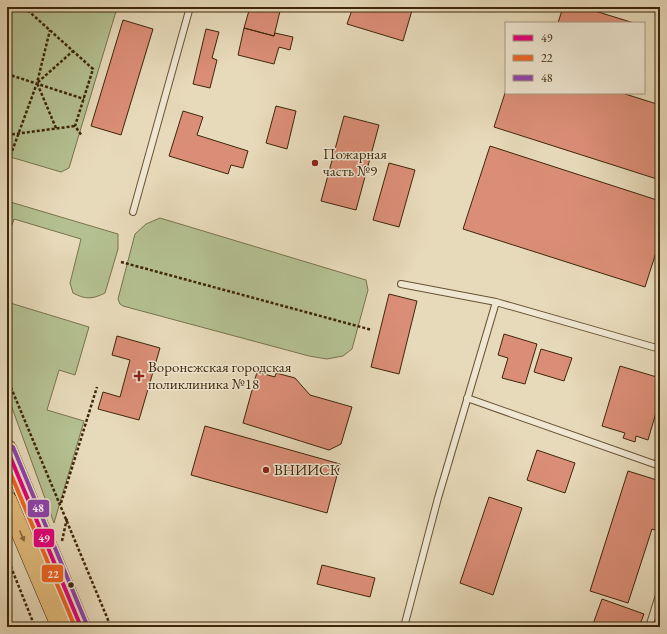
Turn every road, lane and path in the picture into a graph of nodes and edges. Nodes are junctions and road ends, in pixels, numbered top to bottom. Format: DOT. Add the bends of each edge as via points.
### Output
graph roads {
  1 [pos="13,7"];
  2 [pos="24,7"];
  3 [pos="190,7"];
  4 [pos="7,25"];
  5 [pos="51,30"];
  6 [pos="73,51"];
  7 [pos="7,74"];
  8 [pos="36,83"];
  9 [pos="84,99"];
  10 [pos="75,126"];
  11 [pos="56,128"];
  12 [pos="20,133"];
  13 [pos="7,134"];
  14 [pos="82,136"];
  15 [pos="7,165"];
  16 [pos="133,212"];
  17 [pos="121,262"];
  18 [pos="401,284"];
  19 [pos="496,302"];
  20 [pos="372,330"];
  21 [pos="660,349"];
  22 [pos="7,378"];
  23 [pos="97,387"];
  24 [pos="467,398"];
  25 [pos="7,449"];
  26 [pos="660,456"];
  27 [pos="659,465"];
  28 [pos="7,500"];
  29 [pos="60,503"];
  30 [pos="67,518"];
  31 [pos="61,546"];
  32 [pos="7,557"];
  33 [pos="660,592"];
  34 [pos="35,627"];
  35 [pos="61,627"];
  36 [pos="81,627"];
  37 [pos="111,627"];
  38 [pos="404,627"];
  39 [pos="649,627"];
  1 -- 4 [label="path"];
  2 -- 5 [label="path"];
  3 -- 16 [label="lane"];
  5 -- 6 [label="path"];
  5 -- 8 [label="path"];
  6 -- 8 [label="path"];
  6 -- 9 [label="path" via="93,69"];
  7 -- 8 [label="path"];
  8 -- 9 [label="path"];
  8 -- 11 [label="path"];
  8 -- 12 [label="path"];
  9 -- 10 [label="path"];
  10 -- 11 [label="path"];
  10 -- 14 [label="path"];
  11 -- 12 [label="path"];
  12 -- 13 [label="path"];
  12 -- 15 [label="path"];
  17 -- 20 [label="path"];
  18 -- 19 [label="lane"];
  19 -- 21 [label="lane"];
  19 -- 24 [label="lane"];
  22 -- 29 [label="path"];
  23 -- 29 [label="path"];
  24 -- 27 [label="lane"];
  24 -- 38 [label="lane"];
  25 -- 36 [label="highway"];
  26 -- 27 [label="lane"];
  28 -- 35 [label="highway, one-way"];
  29 -- 30 [label="path"];
  30 -- 31 [label="path"];
  30 -- 37 [label="path"];
  32 -- 34 [label="path"];
  33 -- 39 [label="lane"];
}
